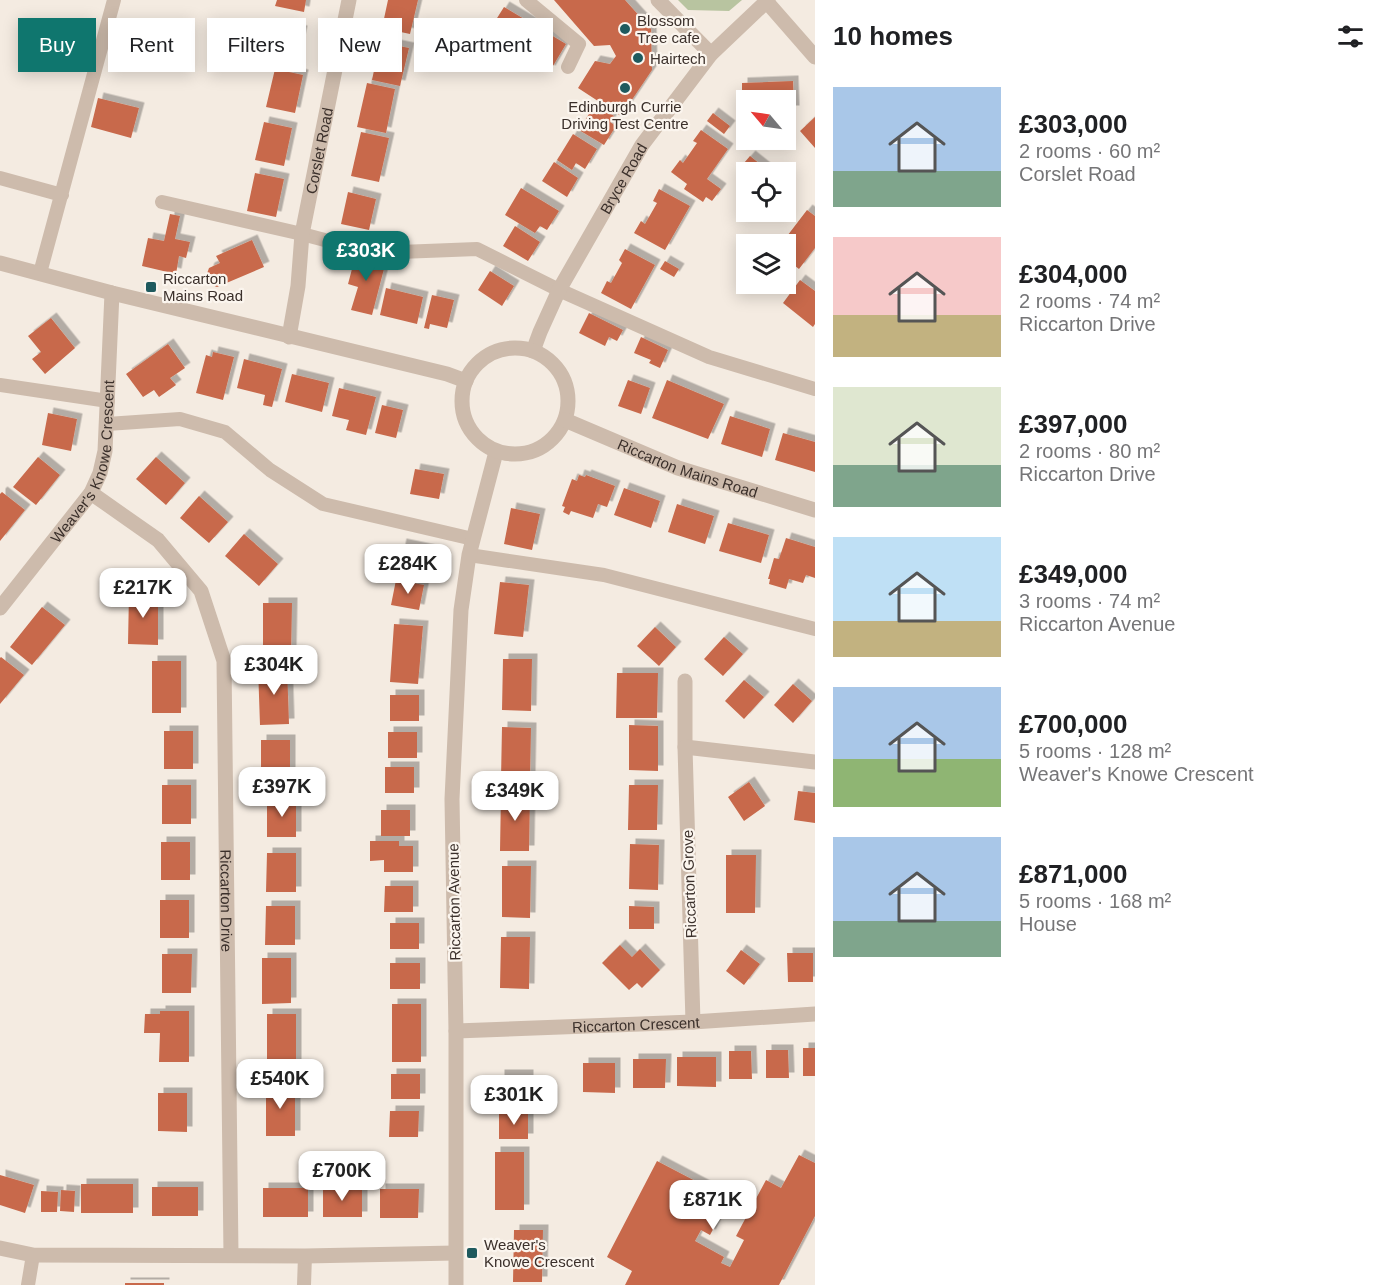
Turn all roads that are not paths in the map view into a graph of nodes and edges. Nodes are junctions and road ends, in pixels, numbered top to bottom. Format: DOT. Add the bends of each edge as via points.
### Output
graph roads {
  1 [pos="114,0"];
  2 [pos="349,0"];
  3 [pos="526,0"];
  4 [pos="658,0"];
  5 [pos="767,1"];
  6 [pos="711,54"];
  7 [pos="815,57"];
  8 [pos="568,67"];
  9 [pos="0,178"];
  10 [pos="62,195"];
  11 [pos="162,202"];
  12 [pos="302,234"];
  13 [pos="0,263"];
  14 [pos="40,273"];
  15 [pos="559,291"];
  16 [pos="112,293"];
  17 [pos="289,337"];
  18 [pos="533,351"];
  19 [pos="466,381"];
  20 [pos="0,385"];
  21 [pos="815,389"];
  22 [pos="108,401"];
  23 [pos="565,420"];
  24 [pos="107,424"];
  25 [pos="496,452"];
  26 [pos="91,493"];
  27 [pos="815,510"];
  28 [pos="473,539"];
  29 [pos="469,555"];
  30 [pos="0,608"];
  31 [pos="815,628"];
  32 [pos="685,681"];
  33 [pos="686,747"];
  34 [pos="815,762"];
  35 [pos="815,1014"];
  36 [pos="693,1022"];
  37 [pos="456,1031"];
  38 [pos="0,1248"];
  39 [pos="455,1253"];
  40 [pos="33,1255"];
  41 [pos="231,1255"];
  42 [pos="305,1256"];
  43 [pos="28,1285"];
  44 [pos="304,1285"];
  45 [pos="456,1285"];
  1 -- 10 [label="lane"];
  2 -- 12 [label="street, Corslet Road"];
  3 -- 8 [label="lane" via="579,44"];
  4 -- 6 [label="street"];
  5 -- 6 [label="street, Bryce Road"];
  5 -- 7 [label="street"];
  6 -- 15 [label="street, Bryce Road" via="642,145"];
  9 -- 10 [label="lane"];
  10 -- 14 [label="lane"];
  11 -- 12 [label="lane"];
  12 -- 15 [label="lane" via="374,253 477,249"];
  12 -- 17 [label="street, Corslet Road"];
  13 -- 14 [label="street"];
  14 -- 16 [label="street"];
  15 -- 18 [label="street, Bryce Road"];
  15 -- 21 [label="lane" via="709,357"];
  16 -- 17 [label="street"];
  16 -- 22 [label="street, Weaver's Knowe Crescent"];
  17 -- 19 [label="street"];
  18 -- 19 [label="street" via="518,348 487,356"];
  18 -- 23 [label="street" via="548,359 566,387"];
  19 -- 25 [label="street" via="462,397 470,428"];
  20 -- 22 [label="lane"];
  22 -- 24 [label="street, Weaver's Knowe Crescent"];
  23 -- 25 [label="street" via="556,435 528,453"];
  23 -- 27 [label="street, Riccarton Mains Road" via="678,468"];
  24 -- 26 [label="street, Weaver's Knowe Crescent" via="105,451"];
  24 -- 28 [label="lane" via="180,419 225,432 270,470 323,504"];
  25 -- 28 [label="street, Riccarton Avenue"];
  26 -- 30 [label="street, Weaver's Knowe Crescent"];
  26 -- 41 [label="street, Riccarton Drive" via="158,540 201,591 224,661"];
  28 -- 29 [label="street, Riccarton Avenue"];
  29 -- 31 [label="lane" via="604,575"];
  29 -- 37 [label="street, Riccarton Avenue" via="461,610 452,799"];
  32 -- 33 [label="street, Riccarton Grove"];
  33 -- 34 [label="street"];
  33 -- 36 [label="street, Riccarton Grove"];
  35 -- 36 [label="street, Riccarton Crescent"];
  36 -- 37 [label="street, Riccarton Crescent"];
  37 -- 39 [label="street, Riccarton Avenue"];
  38 -- 40 [label="street"];
  39 -- 42 [label="street"];
  39 -- 45 [label="street, Riccarton Avenue"];
  40 -- 41 [label="street"];
  40 -- 43 [label="lane"];
  41 -- 42 [label="street"];
  42 -- 44 [label="lane"];
}
